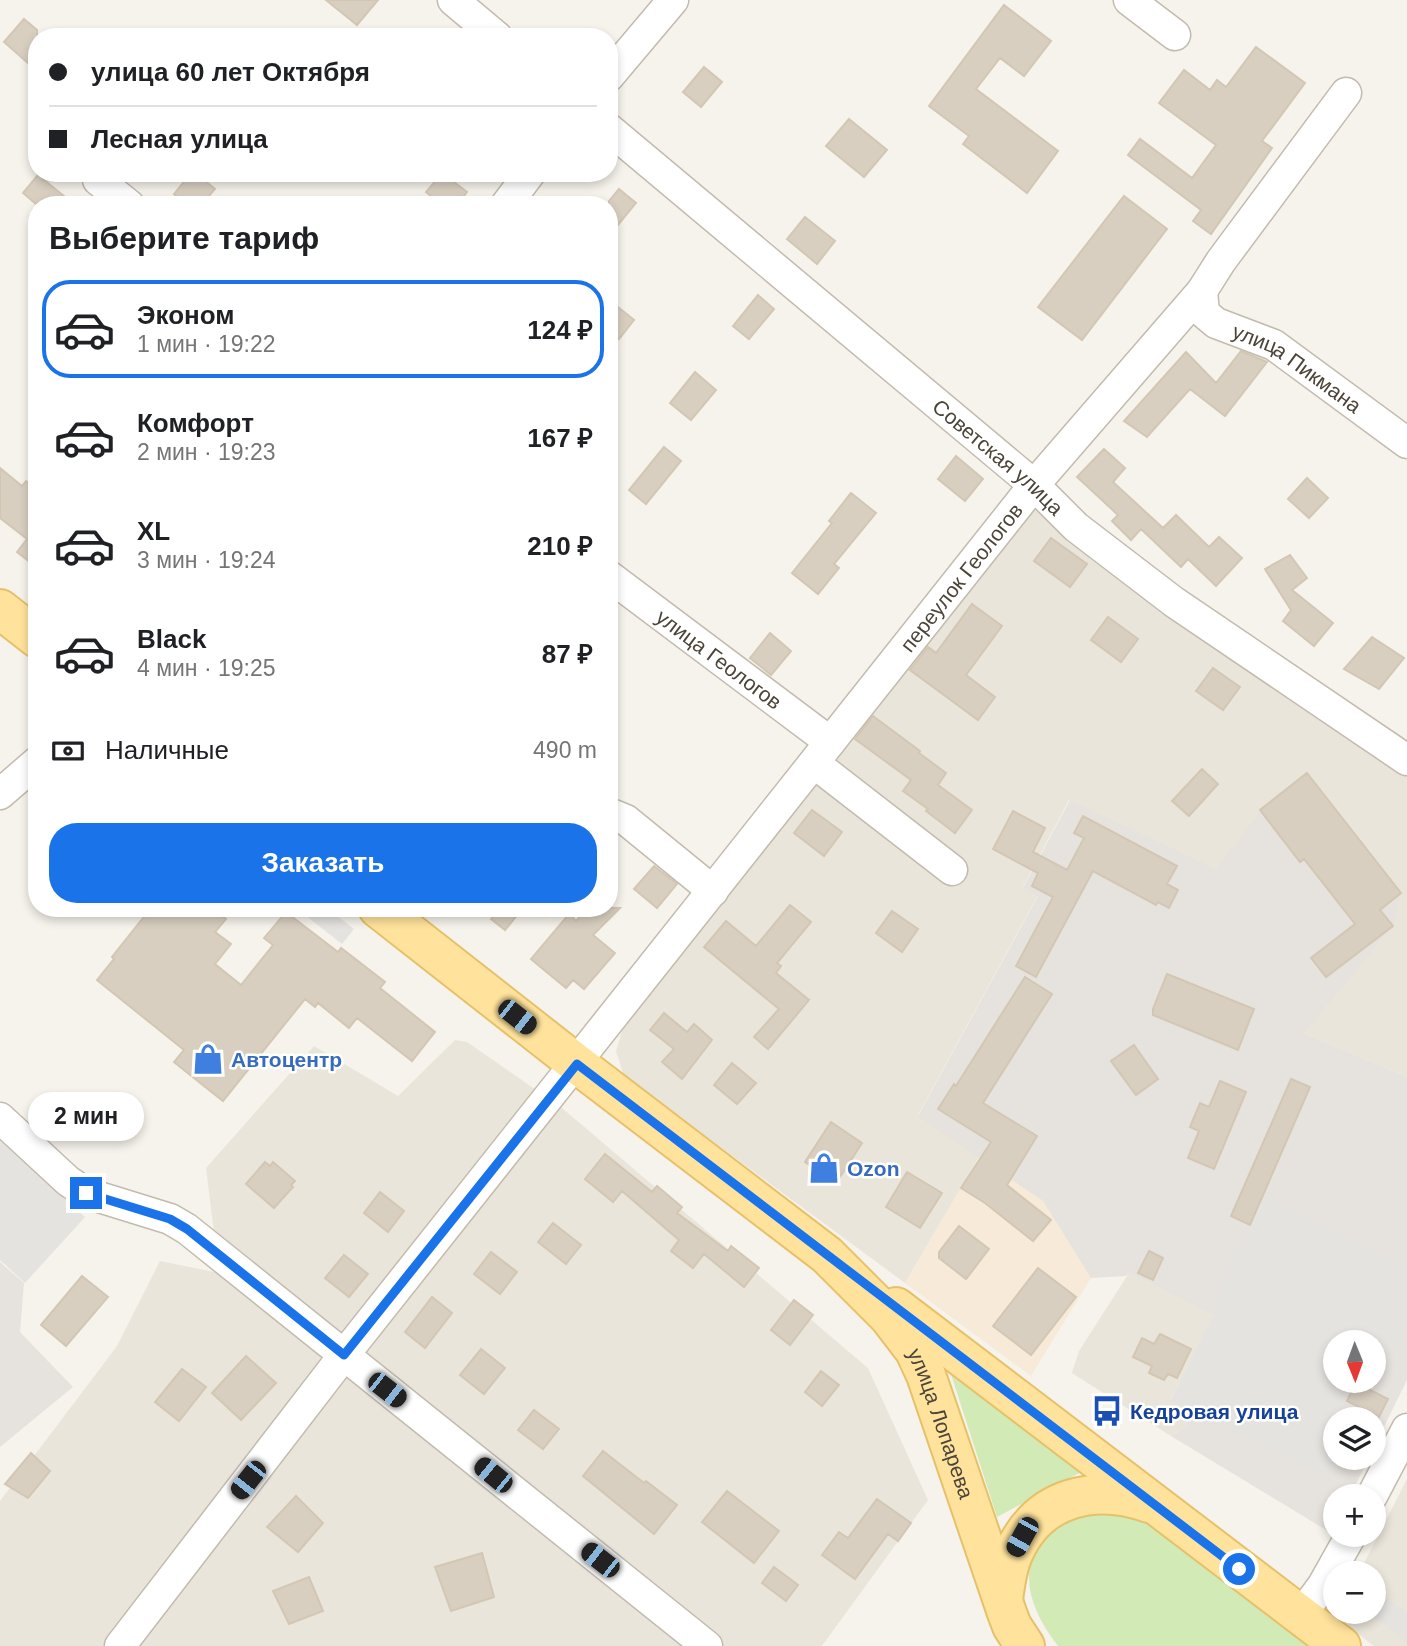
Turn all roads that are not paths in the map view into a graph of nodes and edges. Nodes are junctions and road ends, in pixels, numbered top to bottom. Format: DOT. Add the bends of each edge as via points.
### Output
graph roads {
  1 [pos="453,0"];
  2 [pos="673,0"];
  3 [pos="1129,0"];
  4 [pos="486,28"];
  5 [pos="1175,35"];
  6 [pos="618,65"];
  7 [pos="1346,93"];
  8 [pos="618,137"];
  9 [pos="100,182"];
  10 [pos="118,196"];
  11 [pos="1202,291"];
  12 [pos="1407,443"];
  13 [pos="1034,485"];
  14 [pos="618,583"];
  15 [pos="0,609"];
  16 [pos="28,631"];
  17 [pos="822,752"];
  18 [pos="1407,760"];
  19 [pos="28,770"];
  20 [pos="0,794"];
  21 [pos="618,817"];
  22 [pos="952,870"];
  23 [pos="713,891"];
  24 [pos="389,917"];
  25 [pos="577,1064"];
  26 [pos="0,1118"];
  27 [pos="827,1255"];
  28 [pos="344,1355"];
  29 [pos="1407,1429"];
  30 [pos="1378,1484"];
  31 [pos="1157,1507"];
  32 [pos="1344,1547"];
  33 [pos="1003,1600"];
  34 [pos="1301,1615"];
  35 [pos="120,1646"];
  36 [pos="707,1646"];
  37 [pos="1025,1646"];
  38 [pos="1341,1646"];
  1 -- 4 [label="street"];
  2 -- 6 [label="street"];
  3 -- 5 [label="street"];
  7 -- 11 [label="street, переулок Геологов"];
  8 -- 13 [label="street, Советская улица"];
  9 -- 10 [label="street"];
  11 -- 12 [label="street, улица Пикмана" via="1203,313 1216,323 1273,345"];
  11 -- 13 [label="street, переулок Геологов"];
  13 -- 17 [label="street, переулок Геологов"];
  13 -- 18 [label="street, Советская улица" via="1076,527 1174,603"];
  14 -- 17 [label="street, улица Геологов"];
  15 -- 16 [label="main road"];
  17 -- 22 [label="street, улица Геологов"];
  17 -- 23 [label="street, переулок Геологов"];
  19 -- 20 [label="street"];
  21 -- 23 [label="street"];
  23 -- 25 [label="street, переулок Геологов"];
  24 -- 25 [label="main road, улица Лопарева"];
  25 -- 27 [label="main road, улица Лопарева"];
  25 -- 28 [label="street"];
  26 -- 28 [label="street" via="86,1193 170,1219 187,1229"];
  27 -- 31 [label="main road"];
  27 -- 33 [label="main road, улица Лопарева" via="889,1317 915,1351 940,1408"];
  28 -- 35 [label="street"];
  28 -- 36 [label="street"];
  29 -- 30 [label="street"];
  31 -- 33 [label="main road" via="1103,1493 1088,1494 1049,1511 1030,1527 1014,1551"];
  31 -- 34 [label="main road"];
  32 -- 34 [label="street"];
  33 -- 37 [label="main road, улица Лопарева"];
  34 -- 38 [label="main road"];
}
